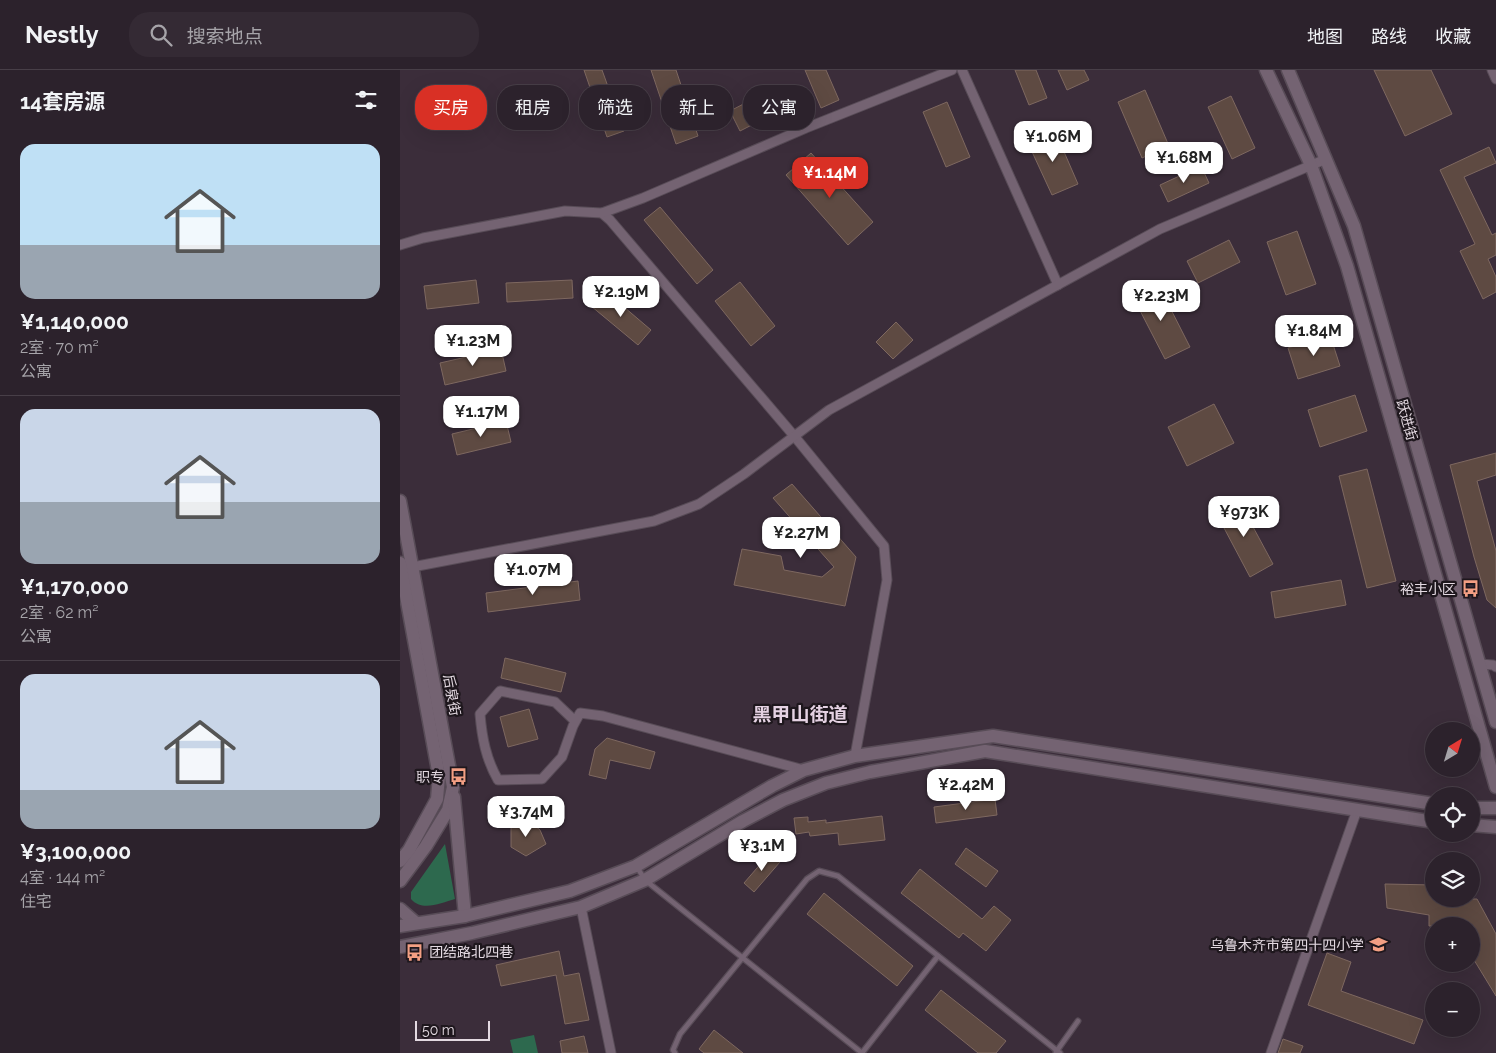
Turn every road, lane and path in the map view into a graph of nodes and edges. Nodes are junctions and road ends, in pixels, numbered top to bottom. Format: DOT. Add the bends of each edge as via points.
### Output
graph roads {
  1 [pos="952,70"];
  2 [pos="962,70"];
  3 [pos="1266,70"];
  4 [pos="1288,70"];
  5 [pos="1492,70"];
  6 [pos="1496,79"];
  7 [pos="1297,91"];
  8 [pos="1279,97"];
  9 [pos="1326,159"];
  10 [pos="1311,165"];
  11 [pos="602,213"];
  12 [pos="400,245"];
  13 [pos="1058,285"];
  14 [pos="795,437"];
  15 [pos="400,501"];
  16 [pos="403,567"];
  17 [pos="1480,664"];
  18 [pos="1496,667"];
  19 [pos="576,721"];
  20 [pos="1496,722"];
  21 [pos="854,756"];
  22 [pos="804,770"];
  23 [pos="453,787"];
  24 [pos="1496,787"];
  25 [pos="1425,803"];
  26 [pos="1480,808"];
  27 [pos="1496,808"];
  28 [pos="1357,810"];
  29 [pos="1425,821"];
  30 [pos="1480,826"];
  31 [pos="1496,827"];
  32 [pos="400,861"];
  33 [pos="636,866"];
  34 [pos="644,880"];
  35 [pos="400,881"];
  36 [pos="581,907"];
  37 [pos="400,909"];
  38 [pos="465,916"];
  39 [pos="416,923"];
  40 [pos="400,926"];
  41 [pos="400,947"];
  42 [pos="938,956"];
  43 [pos="744,958"];
  44 [pos="1078,1021"];
  45 [pos="1057,1052"];
  46 [pos="612,1053"];
  47 [pos="675,1053"];
  48 [pos="862,1053"];
  49 [pos="1271,1053"];
  1 -- 11 [label="street"];
  2 -- 13 [label="street"];
  3 -- 8 [label="street, 跃进街"];
  4 -- 7 [label="street, 跃进街"];
  5 -- 6 [label="street"];
  7 -- 8 [label="street" via="1295,100 1287,103"];
  7 -- 9 [label="street, 跃进街"];
  8 -- 10 [label="street, 跃进街"];
  9 -- 10 [label="street"];
  9 -- 17 [label="street, 跃进街" via="1354,226"];
  10 -- 13 [label="street" via="1160,229"];
  10 -- 24 [label="street, 跃进街" via="1347,266"];
  11 -- 12 [label="street" via="565,211"];
  11 -- 14 [label="street"];
  13 -- 14 [label="street" via="829,410"];
  14 -- 16 [label="street" via="699,504 654,521"];
  14 -- 21 [label="street" via="884,546 887,580"];
  15 -- 16 [label="street, 后泉街"];
  16 -- 23 [label="street, 后泉街"];
  16 -- 32 [label="street, 后泉街" via="438,776 437,799"];
  17 -- 18 [label="street"];
  17 -- 20 [label="street, 跃进街"];
  19 -- 19 [label="street" via="562,757 542,778 498,780 489,763 480,714 500,691 555,702"];
  19 -- 22 [label="street" via="580,713 603,716"];
  21 -- 22 [label="street"];
  21 -- 25 [label="street" via="993,736"];
  22 -- 33 [label="street"];
  23 -- 35 [label="street, 后泉街" via="448,810"];
  23 -- 38 [label="street"];
  26 -- 27 [label="street"];
  28 -- 29 [label="street"];
  28 -- 34 [label="street" via="985,751 826,783 743,821"];
  28 -- 49 [label="street"];
  30 -- 31 [label="street"];
  33 -- 34 [label="lane"];
  33 -- 38 [label="street" via="570,891"];
  34 -- 36 [label="street"];
  34 -- 43 [label="lane"];
  36 -- 41 [label="street"];
  36 -- 46 [label="street"];
  37 -- 39 [label="street"];
  38 -- 39 [label="street"];
  39 -- 40 [label="street"];
  42 -- 43 [label="lane" via="838,876 819,871 808,879"];
  42 -- 45 [label="lane"];
  42 -- 48 [label="lane"];
  43 -- 47 [label="lane" via="680,1034 673,1050"];
  43 -- 48 [label="lane"];
  44 -- 45 [label="lane"];
}
